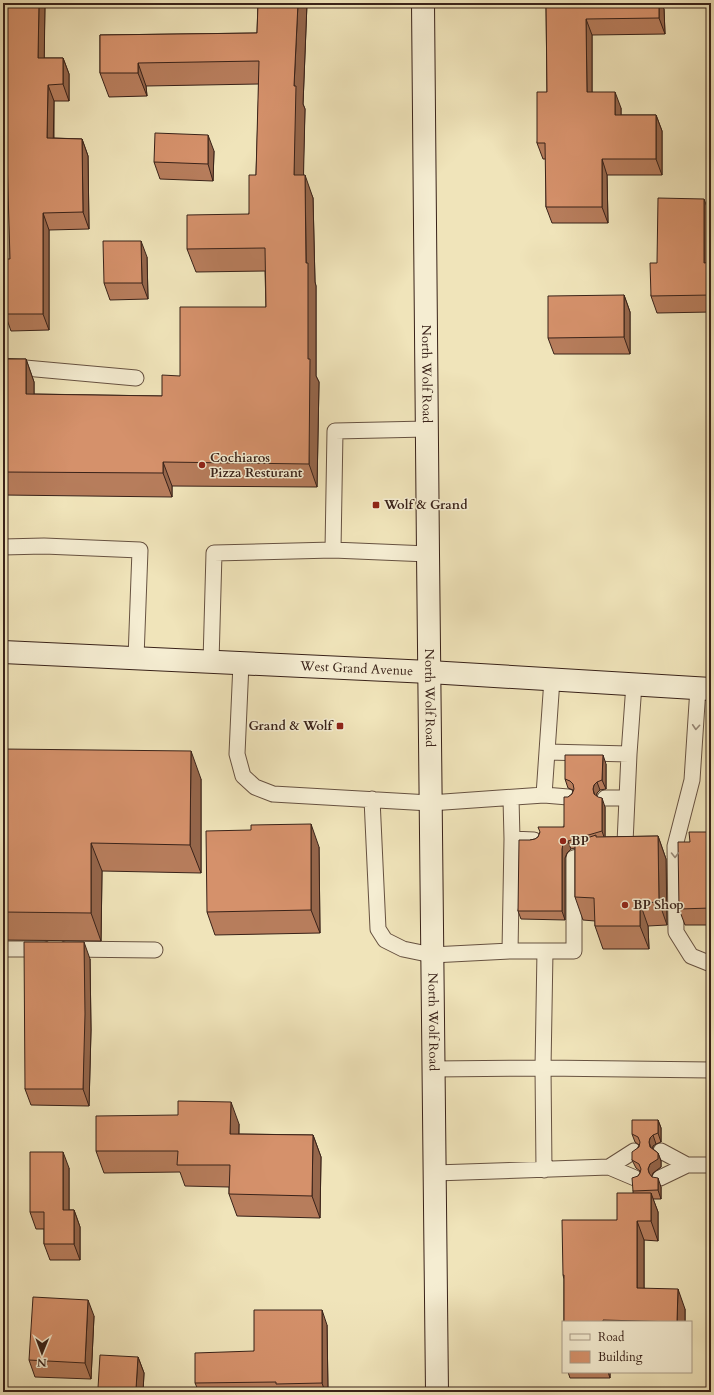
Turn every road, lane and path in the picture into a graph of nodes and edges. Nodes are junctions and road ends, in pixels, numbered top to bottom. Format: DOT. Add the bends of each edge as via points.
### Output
graph roads {
  1 [pos="423,3"];
  2 [pos="3,366"];
  3 [pos="136,378"];
  4 [pos="427,429"];
  5 [pos="3,547"];
  6 [pos="333,550"];
  7 [pos="428,554"];
  8 [pos="3,652"];
  9 [pos="136,658"];
  10 [pos="211,662"];
  11 [pos="241,663"];
  12 [pos="429,672"];
  13 [pos="552,679"];
  14 [pos="634,684"];
  15 [pos="705,689"];
  16 [pos="547,752"];
  17 [pos="629,754"];
  18 [pos="544,795"];
  19 [pos="568,797"];
  20 [pos="511,798"];
  21 [pos="605,798"];
  22 [pos="627,798"];
  23 [pos="372,799"];
  24 [pos="430,803"];
  25 [pos="512,839"];
  26 [pos="534,840"];
  27 [pos="603,842"];
  28 [pos="625,843"];
  29 [pos="3,948"];
  30 [pos="155,950"];
  31 [pos="510,951"];
  32 [pos="545,951"];
  33 [pos="432,955"];
  34 [pos="711,964"];
  35 [pos="543,1068"];
  36 [pos="433,1069"];
  37 [pos="711,1070"];
  38 [pos="634,1151"];
  39 [pos="662,1151"];
  40 [pos="687,1165"];
  41 [pos="711,1165"];
  42 [pos="609,1168"];
  43 [pos="544,1170"];
  44 [pos="435,1173"];
  45 [pos="635,1178"];
  46 [pos="660,1178"];
  47 [pos="437,1392"];
  1 -- 4 [label="main road, North Wolf Road"];
  2 -- 3 [label="lane"];
  4 -- 6 [label="lane" via="335,431"];
  4 -- 7 [label="main road, North Wolf Road"];
  5 -- 9 [label="lane" via="140,550"];
  6 -- 7 [label="lane"];
  6 -- 10 [label="lane" via="214,553"];
  7 -- 12 [label="main road, North Wolf Road"];
  8 -- 9 [label="main road, West Grand Avenue"];
  9 -- 10 [label="main road, West Grand Avenue"];
  10 -- 11 [label="main road, West Grand Avenue"];
  11 -- 12 [label="main road, West Grand Avenue"];
  11 -- 23 [label="lane" via="238,754 243,776 255,787 273,794"];
  12 -- 13 [label="main road, West Grand Avenue"];
  12 -- 24 [label="main road, North Wolf Road"];
  13 -- 14 [label="main road, West Grand Avenue"];
  13 -- 16 [label="lane"];
  14 -- 15 [label="main road, West Grand Avenue"];
  14 -- 17 [label="lane"];
  15 -- 34 [label="lane, one-way" via="692,780 675,846 676,932 691,956"];
  16 -- 17 [label="lane"];
  16 -- 18 [label="lane"];
  17 -- 22 [label="lane"];
  18 -- 19 [label="lane"];
  18 -- 20 [label="lane"];
  20 -- 24 [label="lane"];
  20 -- 25 [label="lane"];
  21 -- 22 [label="lane"];
  22 -- 28 [label="lane"];
  23 -- 24 [label="lane"];
  23 -- 33 [label="lane" via="378,929 385,940 403,949"];
  24 -- 33 [label="main road, North Wolf Road"];
  25 -- 26 [label="lane"];
  25 -- 31 [label="lane"];
  27 -- 28 [label="lane"];
  28 -- 32 [label="lane" via="574,858 574,951"];
  29 -- 30 [label="lane"];
  31 -- 32 [label="lane"];
  31 -- 33 [label="lane"];
  32 -- 35 [label="lane"];
  33 -- 36 [label="main road, North Wolf Road"];
  35 -- 36 [label="lane"];
  35 -- 37 [label="lane"];
  35 -- 43 [label="lane"];
  36 -- 44 [label="main road, North Wolf Road"];
  38 -- 42 [label="lane"];
  39 -- 40 [label="lane"];
  40 -- 41 [label="lane"];
  40 -- 46 [label="lane"];
  42 -- 43 [label="lane"];
  42 -- 45 [label="lane"];
  43 -- 44 [label="lane"];
  44 -- 47 [label="main road, North Wolf Road"];
}
